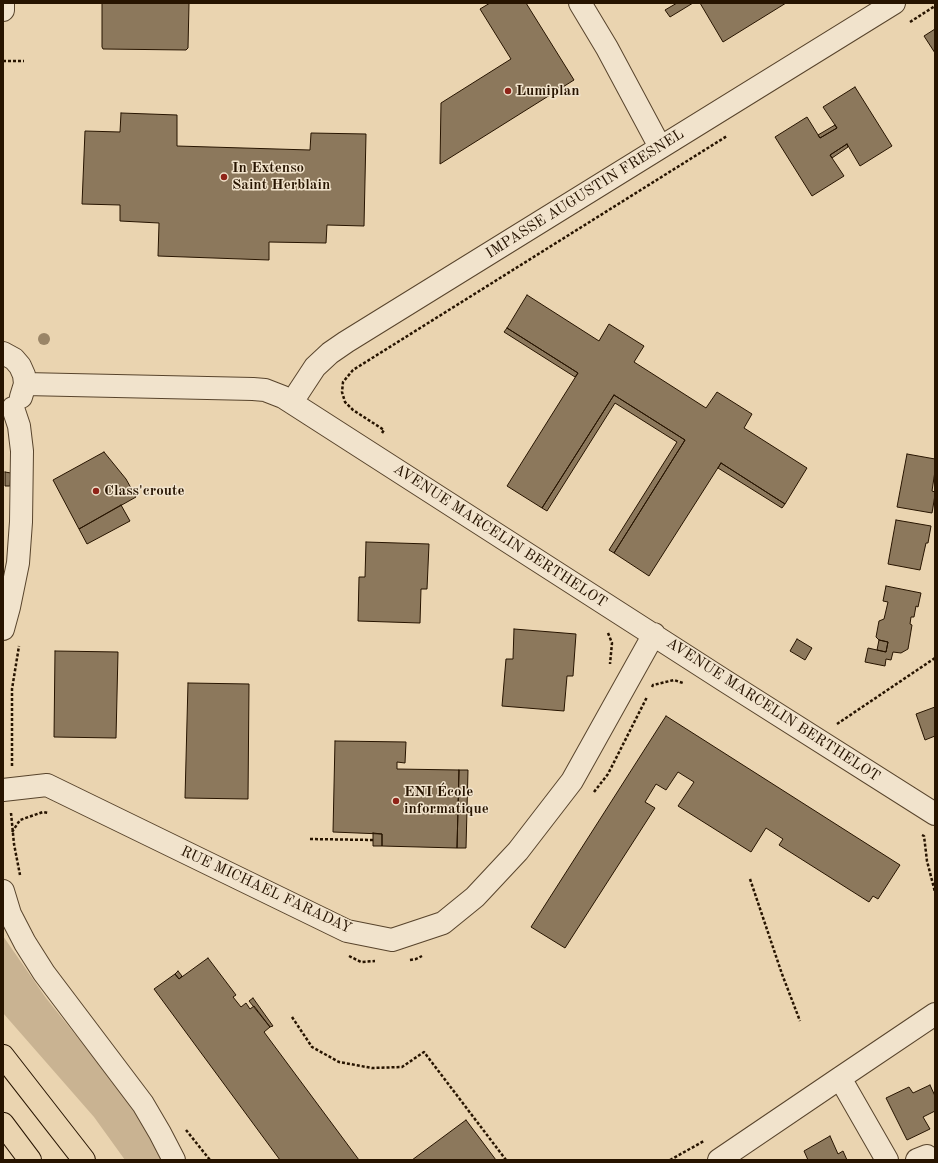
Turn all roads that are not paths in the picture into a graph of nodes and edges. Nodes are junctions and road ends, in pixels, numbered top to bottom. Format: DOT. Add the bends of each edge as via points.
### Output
graph roads {
  1 [pos="3,3"];
  2 [pos="580,3"];
  3 [pos="894,3"];
  4 [pos="3,10"];
  5 [pos="660,147"];
  6 [pos="3,353"];
  7 [pos="25,384"];
  8 [pos="292,402"];
  9 [pos="8,411"];
  10 [pos="3,629"];
  11 [pos="654,634"];
  12 [pos="7,789"];
  13 [pos="931,812"];
  14 [pos="12,886"];
  15 [pos="935,1014"];
  16 [pos="3,1056"];
  17 [pos="840,1078"];
  18 [pos="3,1124"];
  19 [pos="30,1160"];
  20 [pos="84,1160"];
  21 [pos="174,1160"];
  22 [pos="719,1160"];
  23 [pos="887,1160"];
  1 -- 4 [label="street"];
  2 -- 5 [label="street"];
  3 -- 5 [label="street, IMPASSE AUGUSTIN FRESNEL"];
  5 -- 8 [label="street, IMPASSE AUGUSTIN FRESNEL" via="330,353 315,367"];
  6 -- 7 [label="street" via="20,366"];
  7 -- 8 [label="street, AVENUE MARCELIN BERTHELOT" via="253,389 275,393"];
  7 -- 9 [label="street" via="19,402"];
  8 -- 11 [label="street, AVENUE MARCELIN BERTHELOT"];
  9 -- 10 [label="street" via="19,426 22,451 21,522 18,563"];
  11 -- 12 [label="street, RUE MICHAEL FARADAY" via="572,781 518,851 475,897 443,923 392,940 348,930 47,785"];
  11 -- 13 [label="street, AVENUE MARCELIN BERTHELOT"];
  14 -- 21 [label="street" via="10,914 24,943 143,1104"];
  15 -- 17 [label="street"];
  16 -- 20 [label="main road"];
  17 -- 22 [label="street"];
  17 -- 23 [label="street"];
  18 -- 19 [label="main road"];
}
